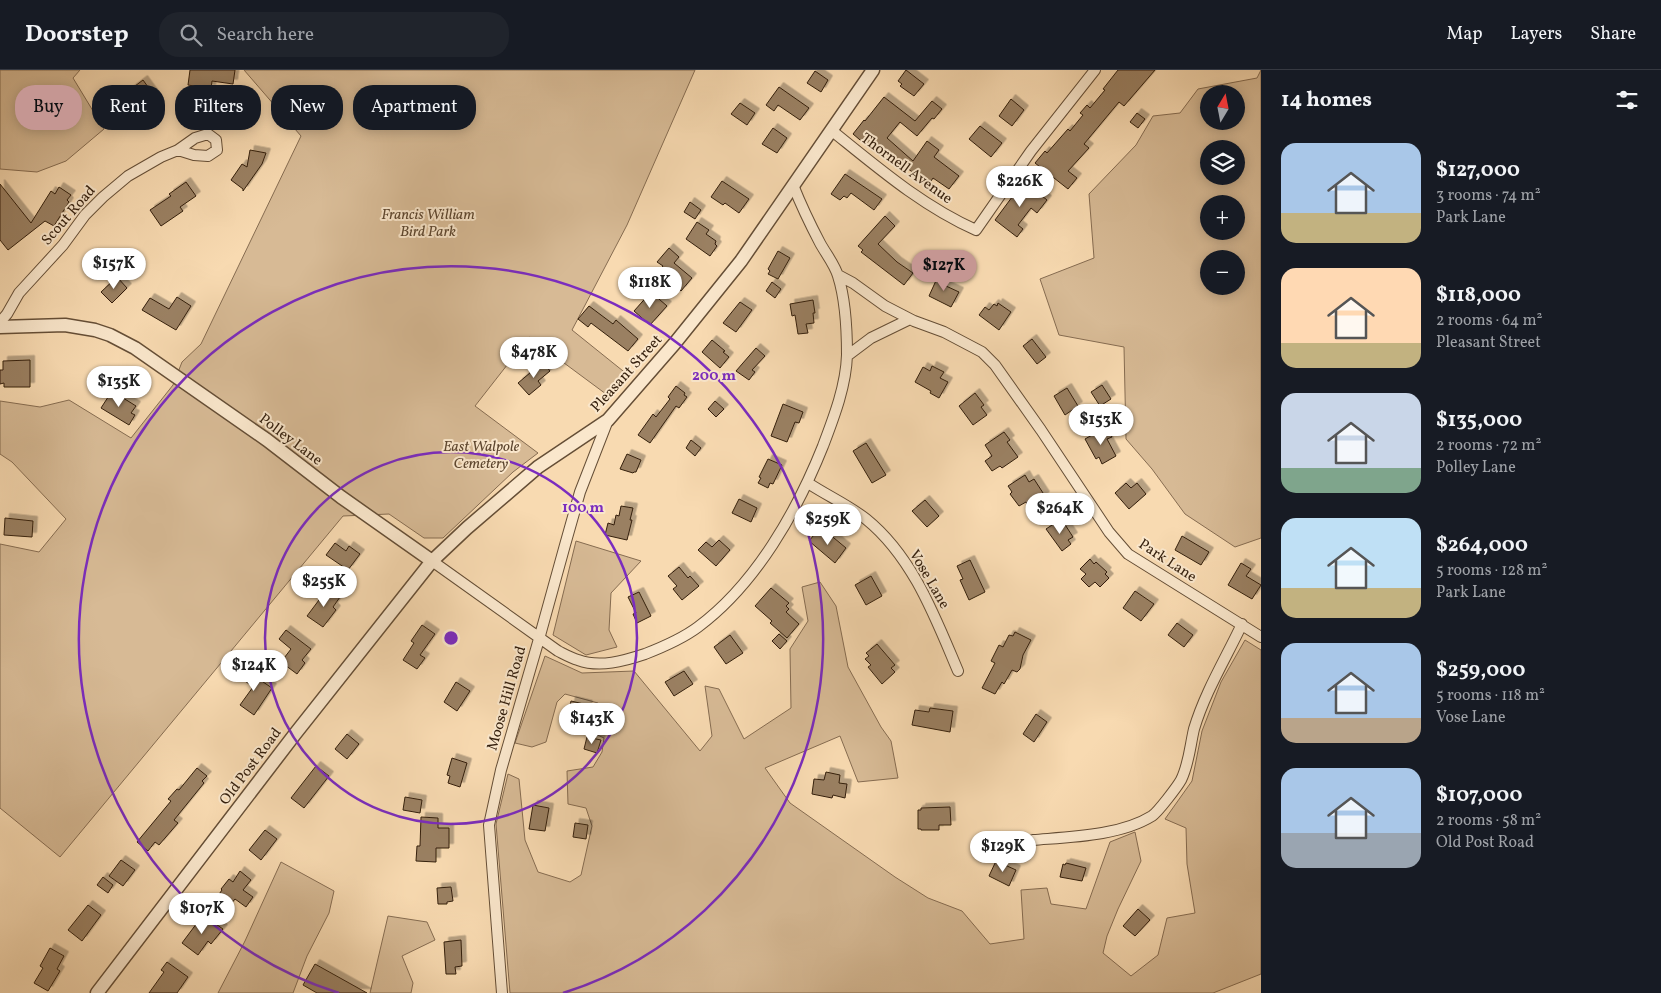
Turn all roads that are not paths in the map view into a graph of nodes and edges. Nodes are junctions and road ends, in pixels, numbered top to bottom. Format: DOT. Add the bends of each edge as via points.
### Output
graph roads {
  1 [pos="873,70"];
  2 [pos="1095,70"];
  3 [pos="831,130"];
  4 [pos="178,150"];
  5 [pos="793,185"];
  6 [pos="838,275"];
  7 [pos="910,319"];
  8 [pos="0,322"];
  9 [pos="0,327"];
  10 [pos="847,356"];
  11 [pos="608,420"];
  12 [pos="808,484"];
  13 [pos="432,561"];
  14 [pos="1242,624"];
  15 [pos="1261,637"];
  16 [pos="540,639"];
  17 [pos="958,671"];
  18 [pos="1033,840"];
  19 [pos="97,993"];
  20 [pos="502,993"];
  1 -- 3 [label="street, Pleasant Street"];
  2 -- 3 [label="street, Thornell Avenue" via="1031,151 976,230 954,220 895,182"];
  3 -- 5 [label="street, Pleasant Street"];
  4 -- 8 [label="street, Scout Road" via="128,176 103,197 19,293"];
  5 -- 6 [label="street" via="805,215"];
  5 -- 11 [label="street, Pleasant Street" via="741,261"];
  6 -- 7 [label="street, Park Lane"];
  6 -- 10 [label="street, Polley Lane"];
  7 -- 10 [label="street" via="871,338"];
  7 -- 14 [label="street, Park Lane" via="982,352 995,365 1109,532 1128,554"];
  9 -- 13 [label="street, Polley Lane" via="64,325 95,330 135,348"];
  10 -- 12 [label="street, Polley Lane" via="837,408"];
  11 -- 13 [label="street, Pleasant Street" via="538,467"];
  11 -- 16 [label="street, Moose Hill Road" via="580,492"];
  12 -- 16 [label="street, Polley Lane" via="782,531 757,565 698,628 666,646 623,661 599,663 579,661"];
  12 -- 17 [label="street, Vose Lane" via="866,519 890,543 910,568"];
  13 -- 16 [label="street, Polley Lane"];
  13 -- 19 [label="street, Old Post Road"];
  14 -- 15 [label="street, Park Lane"];
  14 -- 18 [label="street" via="1203,704 1194,729 1189,760 1180,781 1154,815 1099,834"];
  16 -- 20 [label="street, Moose Hill Road" via="501,770 490,825"];
}
